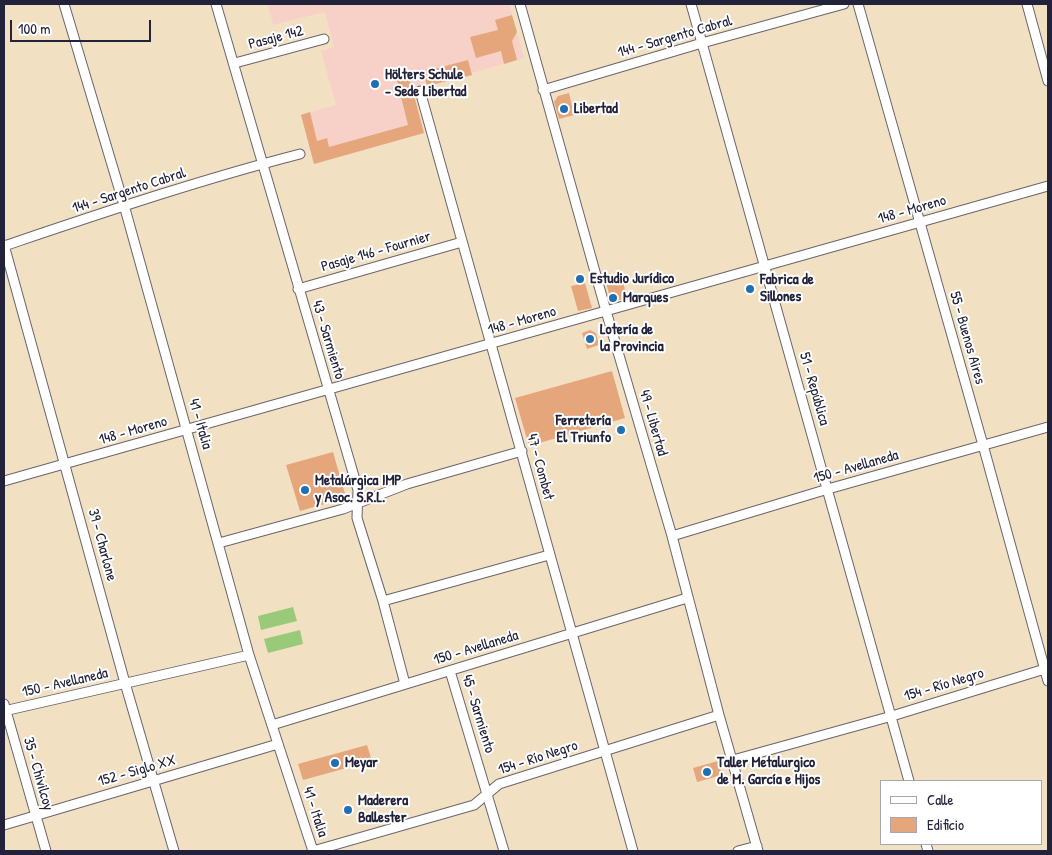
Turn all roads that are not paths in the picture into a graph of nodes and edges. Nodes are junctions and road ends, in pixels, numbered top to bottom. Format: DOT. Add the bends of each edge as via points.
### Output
graph roads {
  1 [pos="64,4"];
  2 [pos="216,4"];
  3 [pos="520,4"];
  4 [pos="691,4"];
  5 [pos="844,4"];
  6 [pos="858,4"];
  7 [pos="1027,4"];
  8 [pos="324,39"];
  9 [pos="702,43"];
  10 [pos="235,63"];
  11 [pos="1048,81"];
  12 [pos="543,90"];
  13 [pos="420,91"];
  14 [pos="300,154"];
  15 [pos="263,164"];
  16 [pos="1048,186"];
  17 [pos="124,206"];
  18 [pos="920,222"];
  19 [pos="462,242"];
  20 [pos="4,246"];
  21 [pos="765,266"];
  22 [pos="298,289"];
  23 [pos="606,311"];
  24 [pos="492,344"];
  25 [pos="328,391"];
  26 [pos="1048,428"];
  27 [pos="187,430"];
  28 [pos="984,445"];
  29 [pos="522,451"];
  30 [pos="66,465"];
  31 [pos="4,481"];
  32 [pos="828,489"];
  33 [pos="358,504"];
  34 [pos="672,536"];
  35 [pos="220,543"];
  36 [pos="549,555"];
  37 [pos="687,598"];
  38 [pos="383,601"];
  39 [pos="572,633"];
  40 [pos="249,655"];
  41 [pos="1046,668"];
  42 [pos="450,671"];
  43 [pos="1048,681"];
  44 [pos="125,683"];
  45 [pos="405,684"];
  46 [pos="4,708"];
  47 [pos="719,715"];
  48 [pos="892,716"];
  49 [pos="272,725"];
  50 [pos="278,744"];
  51 [pos="605,750"];
  52 [pos="732,760"];
  53 [pos="154,780"];
  54 [pos="909,780"];
  55 [pos="488,794"];
  56 [pos="36,815"];
  57 [pos="4,825"];
  58 [pos="757,849"];
  59 [pos="46,851"];
  60 [pos="174,851"];
  61 [pos="313,851"];
  62 [pos="504,851"];
  63 [pos="633,851"];
  64 [pos="738,851"];
  1 -- 17 [label="street, 41 - Italia"];
  2 -- 10 [label="street, 43 - Sarmiento"];
  3 -- 12 [label="street, 49 - Libertad"];
  4 -- 9 [label="street, 51 - República"];
  5 -- 9 [label="street, 144 - Sargento Cabral"];
  6 -- 18 [label="street, 55 - Buenos Aires"];
  7 -- 11 [label="street"];
  8 -- 10 [label="street, Pasaje 142"];
  9 -- 12 [label="street, 144 - Sargento Cabral"];
  9 -- 21 [label="street, 51 - República"];
  10 -- 15 [label="street, 43 - Sarmiento"];
  12 -- 23 [label="street, 49 - Libertad"];
  13 -- 19 [label="street, 47 - Combet"];
  14 -- 15 [label="street, 144 - Sargento Cabral"];
  15 -- 17 [label="street, 144 - Sargento Cabral"];
  15 -- 22 [label="street, 43 - Sarmiento"];
  16 -- 18 [label="street, 148 - Moreno"];
  17 -- 20 [label="street, 144 - Sargento Cabral"];
  17 -- 27 [label="street, 41 - Italia"];
  18 -- 21 [label="street, 148 - Moreno"];
  18 -- 28 [label="street, 55 - Buenos Aires"];
  19 -- 22 [label="street, Pasaje 146 - Fournier"];
  19 -- 24 [label="street, 47 - Combet"];
  20 -- 30 [label="street, 39 - Charlone"];
  21 -- 23 [label="street, 148 - Moreno"];
  21 -- 32 [label="street, 51 - República"];
  22 -- 25 [label="street, 43 - Sarmiento"];
  23 -- 24 [label="street, 148 - Moreno"];
  23 -- 34 [label="street, 49 - Libertad"];
  24 -- 25 [label="street, 148 - Moreno"];
  24 -- 29 [label="street, 47 - Combet"];
  25 -- 27 [label="street, 148 - Moreno"];
  25 -- 33 [label="street, 43 - Sarmiento" via="358,490"];
  26 -- 28 [label="street, 150 - Avellaneda"];
  27 -- 30 [label="street, 148 - Moreno"];
  27 -- 35 [label="street, 41 - Italia"];
  28 -- 32 [label="street, 150 - Avellaneda"];
  28 -- 41 [label="street, 55 - Buenos Aires"];
  29 -- 33 [label="street" via="407,484"];
  29 -- 36 [label="street, 47 - Combet"];
  30 -- 31 [label="street, 148 - Moreno"];
  30 -- 44 [label="street, 39 - Charlone"];
  32 -- 34 [label="street, 150 - Avellaneda"];
  32 -- 48 [label="street, 51 - República"];
  33 -- 35 [label="street"];
  33 -- 38 [label="street, 43 - Sarmiento" via="358,518"];
  34 -- 37 [label="street, 49 - Libertad"];
  35 -- 40 [label="street, 41 - Italia"];
  36 -- 38 [label="street"];
  36 -- 39 [label="street, 47 - Combet"];
  37 -- 39 [label="street, 150 - Avellaneda"];
  37 -- 47 [label="street, 49 - Libertad"];
  38 -- 45 [label="street, 43 - Sarmiento"];
  39 -- 42 [label="street, 150 - Avellaneda"];
  39 -- 51 [label="street, 47 - Combet"];
  40 -- 44 [label="street, 150 - Avellaneda"];
  40 -- 49 [label="street, 41 - Italia"];
  41 -- 43 [label="street, 55 - Buenos Aires"];
  41 -- 48 [label="street, 154 - Río Negro"];
  42 -- 45 [label="street, 150 - Avellaneda"];
  42 -- 55 [label="street, 45 - Sarmiento"];
  44 -- 46 [label="street, 150 - Avellaneda"];
  44 -- 53 [label="street, 39 - Charlone"];
  45 -- 49 [label="street, 150 - Avellaneda"];
  46 -- 56 [label="street, 35 - Chivilcoy"];
  47 -- 51 [label="street, 154 - Río Negro"];
  47 -- 52 [label="street, 49 - Libertad"];
  48 -- 52 [label="street, 154 - Río Negro"];
  48 -- 54 [label="street, 51 - República"];
  49 -- 50 [label="street, 41 - Italia"];
  50 -- 53 [label="street, 152 - Siglo XX"];
  50 -- 61 [label="street, 41 - Italia"];
  51 -- 55 [label="street, 154 - Río Negro" via="499,784"];
  51 -- 63 [label="street, 47 - Combet"];
  52 -- 58 [label="street, 49 - Libertad"];
  53 -- 56 [label="street, 152 - Siglo XX"];
  53 -- 60 [label="street, 39 - Charlone"];
  55 -- 61 [label="street, 154 - Río Negro" via="474,805"];
  55 -- 62 [label="street, 45 - Sarmiento"];
  56 -- 57 [label="street, 152 - Siglo XX"];
  56 -- 59 [label="street, 35 - Chivilcoy"];
  58 -- 64 [label="street"];
}
